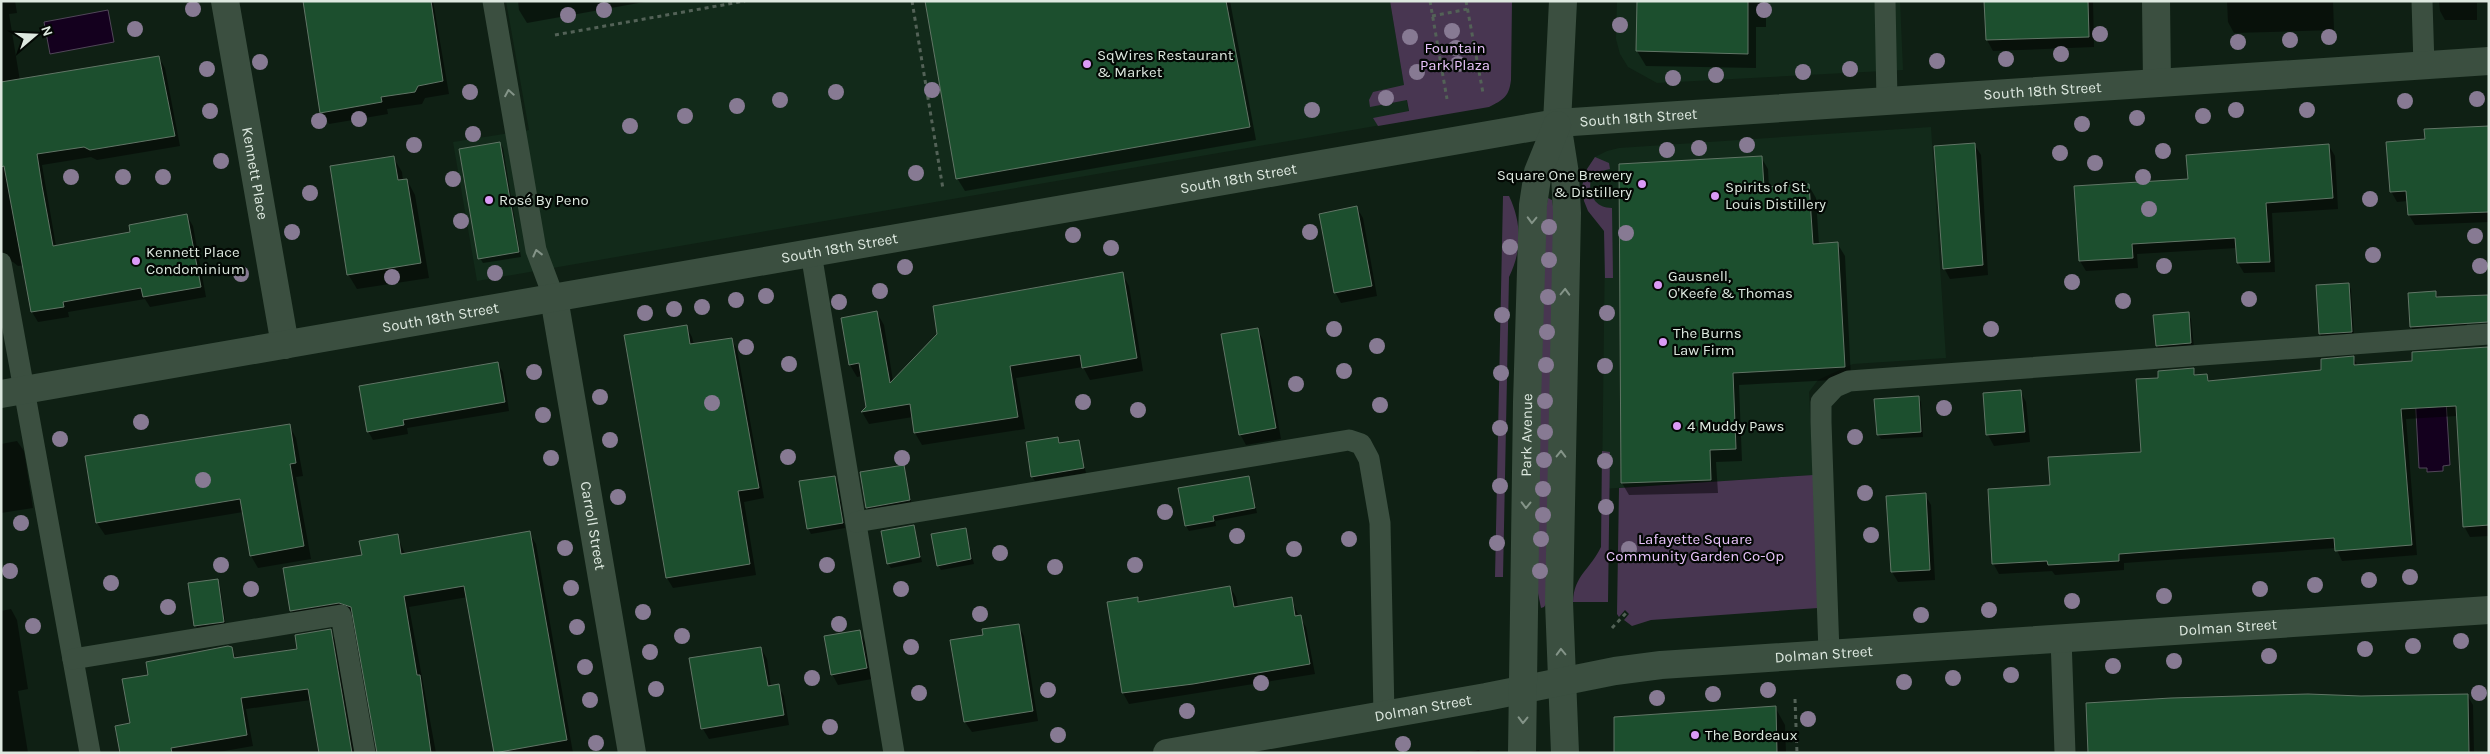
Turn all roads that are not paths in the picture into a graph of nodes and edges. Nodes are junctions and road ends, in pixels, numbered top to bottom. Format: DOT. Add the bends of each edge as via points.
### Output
graph roads {
  1 [pos="225,1"];
  2 [pos="493,1"];
  3 [pos="1563,1"];
  4 [pos="1885,1"];
  5 [pos="2156,1"];
  6 [pos="2422,1"];
  7 [pos="2489,61"];
  8 [pos="2424,66"];
  9 [pos="2157,83"];
  10 [pos="1888,100"];
  11 [pos="1557,123"];
  12 [pos="811,253"];
  13 [pos="1,264"];
  14 [pos="554,298"];
  15 [pos="2489,334"];
  16 [pos="284,345"];
  17 [pos="13,392"];
  18 [pos="856,522"];
  19 [pos="2489,610"];
  20 [pos="2061,638"];
  21 [pos="1829,654"];
  22 [pos="73,659"];
  23 [pos="1562,681"];
  24 [pos="1523,690"];
  25 [pos="1384,715"];
  26 [pos="90,753"];
  27 [pos="365,753"];
  28 [pos="632,753"];
  29 [pos="894,753"];
  30 [pos="1167,753"];
  31 [pos="1522,753"];
  32 [pos="1565,753"];
  33 [pos="2065,753"];
  1 -- 16 [label="street, Kennett Place"];
  14 -- 2 [label="lane, one-way" via="536,250"];
  3 -- 11 [label="street, Park Avenue"];
  4 -- 10 [label="lane"];
  5 -- 9 [label="street"];
  6 -- 8 [label="lane"];
  7 -- 8 [label="street, South 18th Street"];
  8 -- 9 [label="street, South 18th Street"];
  9 -- 10 [label="street, South 18th Street"];
  10 -- 11 [label="street, South 18th Street"];
  11 -- 12 [label="street, South 18th Street"];
  23 -- 11 [label="street, Park Avenue, one-way" via="1559,602 1567,213"];
  11 -- 24 [label="street, Park Avenue, one-way" via="1538,172 1532,205"];
  12 -- 14 [label="street, South 18th Street"];
  12 -- 18 [label="lane"];
  13 -- 17 [label="lane"];
  14 -- 16 [label="street, South 18th Street"];
  14 -- 28 [label="street, Carroll Street"];
  15 -- 21 [label="lane" via="1849,382 1835,387 1821,402"];
  16 -- 17 [label="street, South 18th Street"];
  17 -- 22 [label="lane"];
  18 -- 25 [label="lane" via="1349,440 1361,444 1369,459 1380,523"];
  18 -- 29 [label="lane"];
  19 -- 20 [label="street, Dolman Street"];
  20 -- 21 [label="street, Dolman Street"];
  20 -- 33 [label="lane"];
  21 -- 23 [label="street, Dolman Street" via="1662,665"];
  22 -- 26 [label="lane"];
  22 -- 27 [label="lane" via="341,615"];
  23 -- 24 [label="street, Dolman Street"];
  23 -- 32 [label="street, Park Avenue"];
  24 -- 25 [label="street, Dolman Street"];
  24 -- 31 [label="street, Park Avenue, one-way"];
  25 -- 30 [label="street, Dolman Street"];
}
